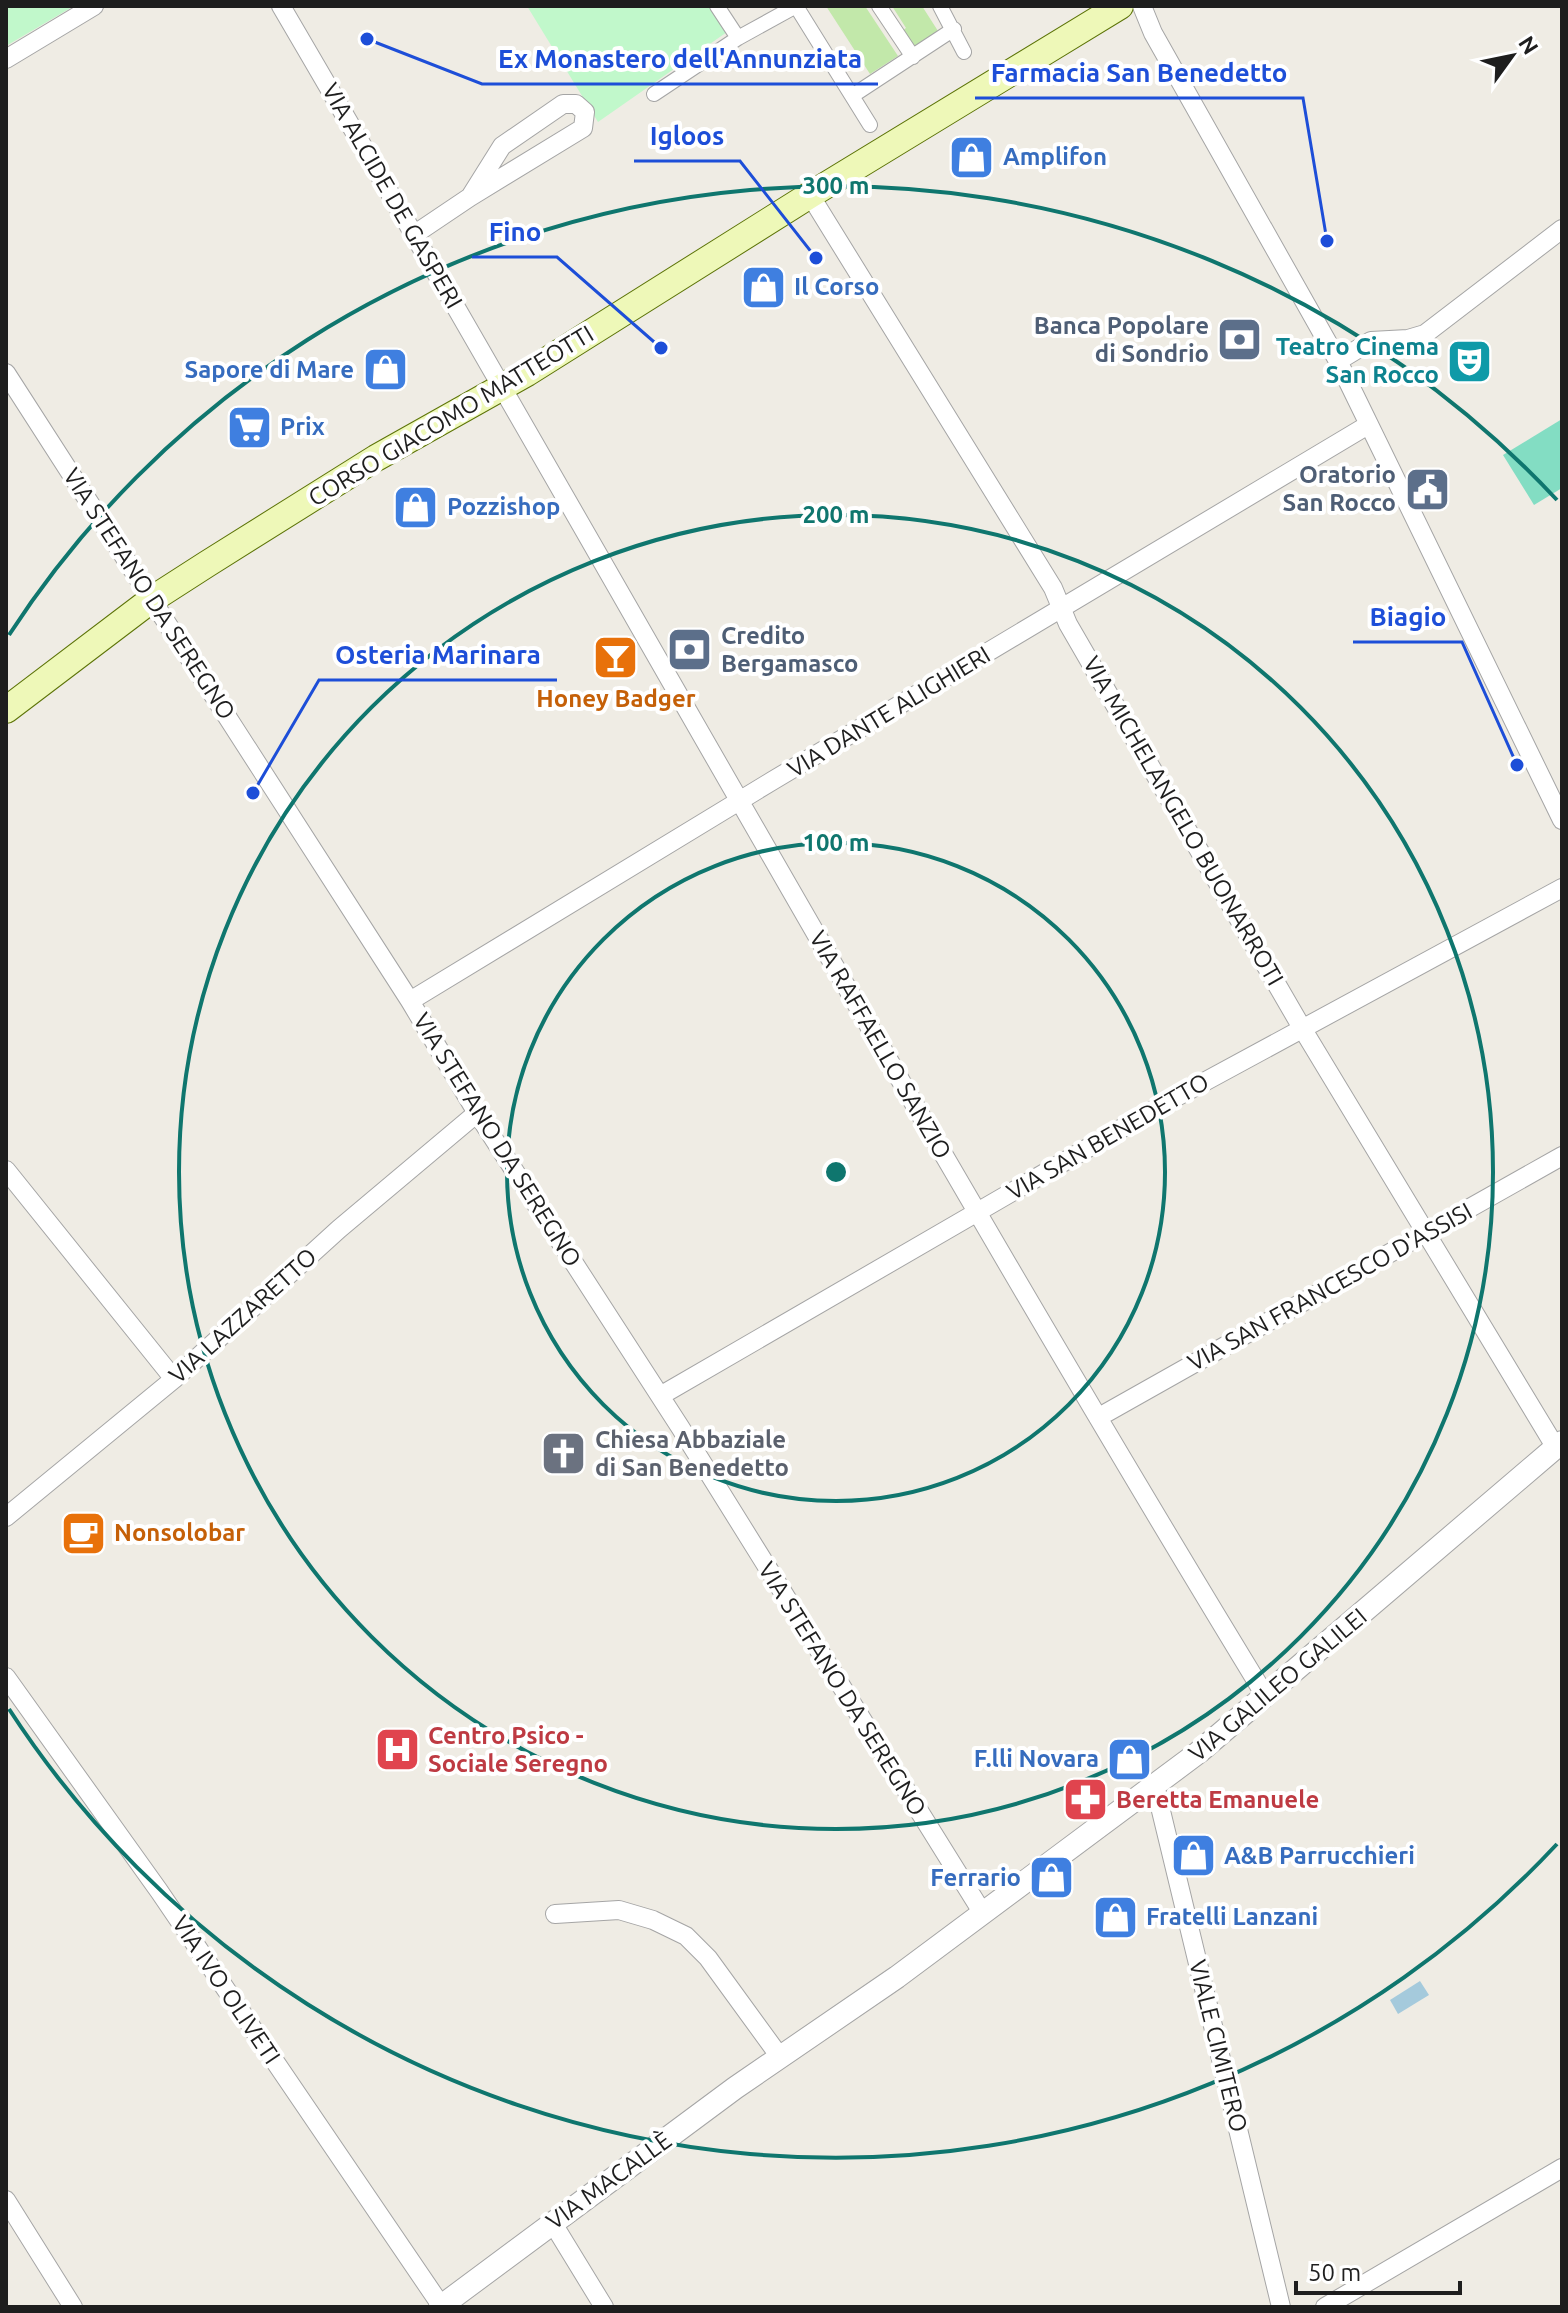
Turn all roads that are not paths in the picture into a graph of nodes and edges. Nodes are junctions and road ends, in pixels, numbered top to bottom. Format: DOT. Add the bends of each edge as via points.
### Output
graph roads {
  1 [pos="94,6"];
  2 [pos="281,6"];
  3 [pos="717,6"];
  4 [pos="879,6"];
  5 [pos="940,6"];
  6 [pos="1120,6"];
  7 [pos="1142,6"];
  8 [pos="954,29"];
  9 [pos="738,38"];
  10 [pos="964,52"];
  11 [pos="913,57"];
  12 [pos="6,59"];
  13 [pos="654,94"];
  14 [pos="852,96"];
  15 [pos="870,125"];
  16 [pos="810,195"];
  17 [pos="470,197"];
  18 [pos="1562,229"];
  19 [pos="415,234"];
  20 [pos="1338,361"];
  21 [pos="6,373"];
  22 [pos="503,387"];
  23 [pos="1368,425"];
  24 [pos="151,600"];
  25 [pos="1061,610"];
  26 [pos="6,710"];
  27 [pos="738,802"];
  28 [pos="1562,820"];
  29 [pos="1562,888"];
  30 [pos="410,1001"];
  31 [pos="1302,1028"];
  32 [pos="477,1113"];
  33 [pos="1562,1156"];
  34 [pos="6,1170"];
  35 [pos="977,1213"];
  36 [pos="1425,1234"];
  37 [pos="174,1379"];
  38 [pos="660,1396"];
  39 [pos="1099,1417"];
  40 [pos="1559,1445"];
  41 [pos="6,1517"];
  42 [pos="6,1677"];
  43 [pos="1266,1697"];
  44 [pos="1155,1786"];
  45 [pos="982,1912"];
  46 [pos="555,1914"];
  47 [pos="780,2057"];
  48 [pos="1562,2168"];
  49 [pos="6,2202"];
  50 [pos="552,2222"];
  51 [pos="73,2307"];
  52 [pos="441,2307"];
  53 [pos="604,2307"];
  54 [pos="1281,2307"];
  55 [pos="1325,2307"];
  1 -- 12 [label="street"];
  2 -- 19 [label="street, VIA ALCIDE DE GASPERI"];
  3 -- 9 [label="street"];
  4 -- 11 [label="street"];
  5 -- 8 [label="street"];
  6 -- 16 [label="main road, CORSO GIACOMO MATTEOTTI"];
  7 -- 20 [label="street"];
  8 -- 10 [label="street"];
  8 -- 11 [label="street"];
  9 -- 13 [label="street"];
  9 -- 14 [label="street" via="796,6"];
  11 -- 14 [label="street"];
  14 -- 15 [label="street"];
  16 -- 22 [label="main road, CORSO GIACOMO MATTEOTTI"];
  16 -- 25 [label="street, VIA MICHELANGELO BUONARROTI" via="1045,575"];
  17 -- 17 [label="street" via="583,128 585,112 576,104 563,104 502,146"];
  17 -- 19 [label="street"];
  18 -- 20 [label="street" via="1425,334 1371,341"];
  19 -- 22 [label="street, VIA ALCIDE DE GASPERI"];
  20 -- 23 [label="street"];
  21 -- 24 [label="street, VIA STEFANO DA SEREGNO"];
  22 -- 24 [label="main road, CORSO GIACOMO MATTEOTTI" via="376,458"];
  22 -- 27 [label="street, VIA RAFFAELLO SANZIO"];
  23 -- 25 [label="street, VIA DANTE ALIGHIERI"];
  23 -- 28 [label="street"];
  24 -- 26 [label="main road, CORSO GIACOMO MATTEOTTI"];
  24 -- 30 [label="street, VIA STEFANO DA SEREGNO"];
  25 -- 27 [label="street, VIA DANTE ALIGHIERI"];
  25 -- 31 [label="street, VIA MICHELANGELO BUONARROTI"];
  27 -- 30 [label="street, VIA DANTE ALIGHIERI"];
  27 -- 35 [label="street, VIA RAFFAELLO SANZIO"];
  29 -- 31 [label="street, VIA SAN BENEDETTO"];
  30 -- 32 [label="street, VIA STEFANO DA SEREGNO"];
  31 -- 35 [label="street, VIA SAN BENEDETTO"];
  31 -- 36 [label="street, VIA MICHELANGELO BUONARROTI"];
  32 -- 37 [label="street, VIA LAZZARETTO"];
  32 -- 38 [label="street, VIA STEFANO DA SEREGNO"];
  33 -- 36 [label="street, VIA SAN FRANCESCO D'ASSISI"];
  34 -- 37 [label="street"];
  35 -- 38 [label="street, VIA SAN BENEDETTO"];
  35 -- 39 [label="street, VIA RAFFAELLO SANZIO"];
  36 -- 39 [label="street, VIA SAN FRANCESCO D'ASSISI"];
  36 -- 40 [label="street, VIA MICHELANGELO BUONARROTI"];
  37 -- 41 [label="street, VIA LAZZARETTO"];
  38 -- 45 [label="street, VIA STEFANO DA SEREGNO"];
  39 -- 43 [label="street, VIA RAFFAELLO SANZIO"];
  40 -- 43 [label="street, VIA GALILEO GALILEI"];
  42 -- 52 [label="street, VIA IVO OLIVETI" via="165,1900"];
  43 -- 44 [label="street, VIA GALILEO GALILEI"];
  44 -- 45 [label="street, VIA GALILEO GALILEI"];
  44 -- 54 [label="street, VIALE CIMITERO"];
  45 -- 47 [label="street, VIA MACALLÈ"];
  46 -- 47 [label="street" via="619,1910 686,1936"];
  47 -- 50 [label="street, VIA MACALLÈ"];
  48 -- 55 [label="street"];
  49 -- 51 [label="street"];
  50 -- 52 [label="street, VIA MACALLÈ"];
  50 -- 53 [label="street"];
}
